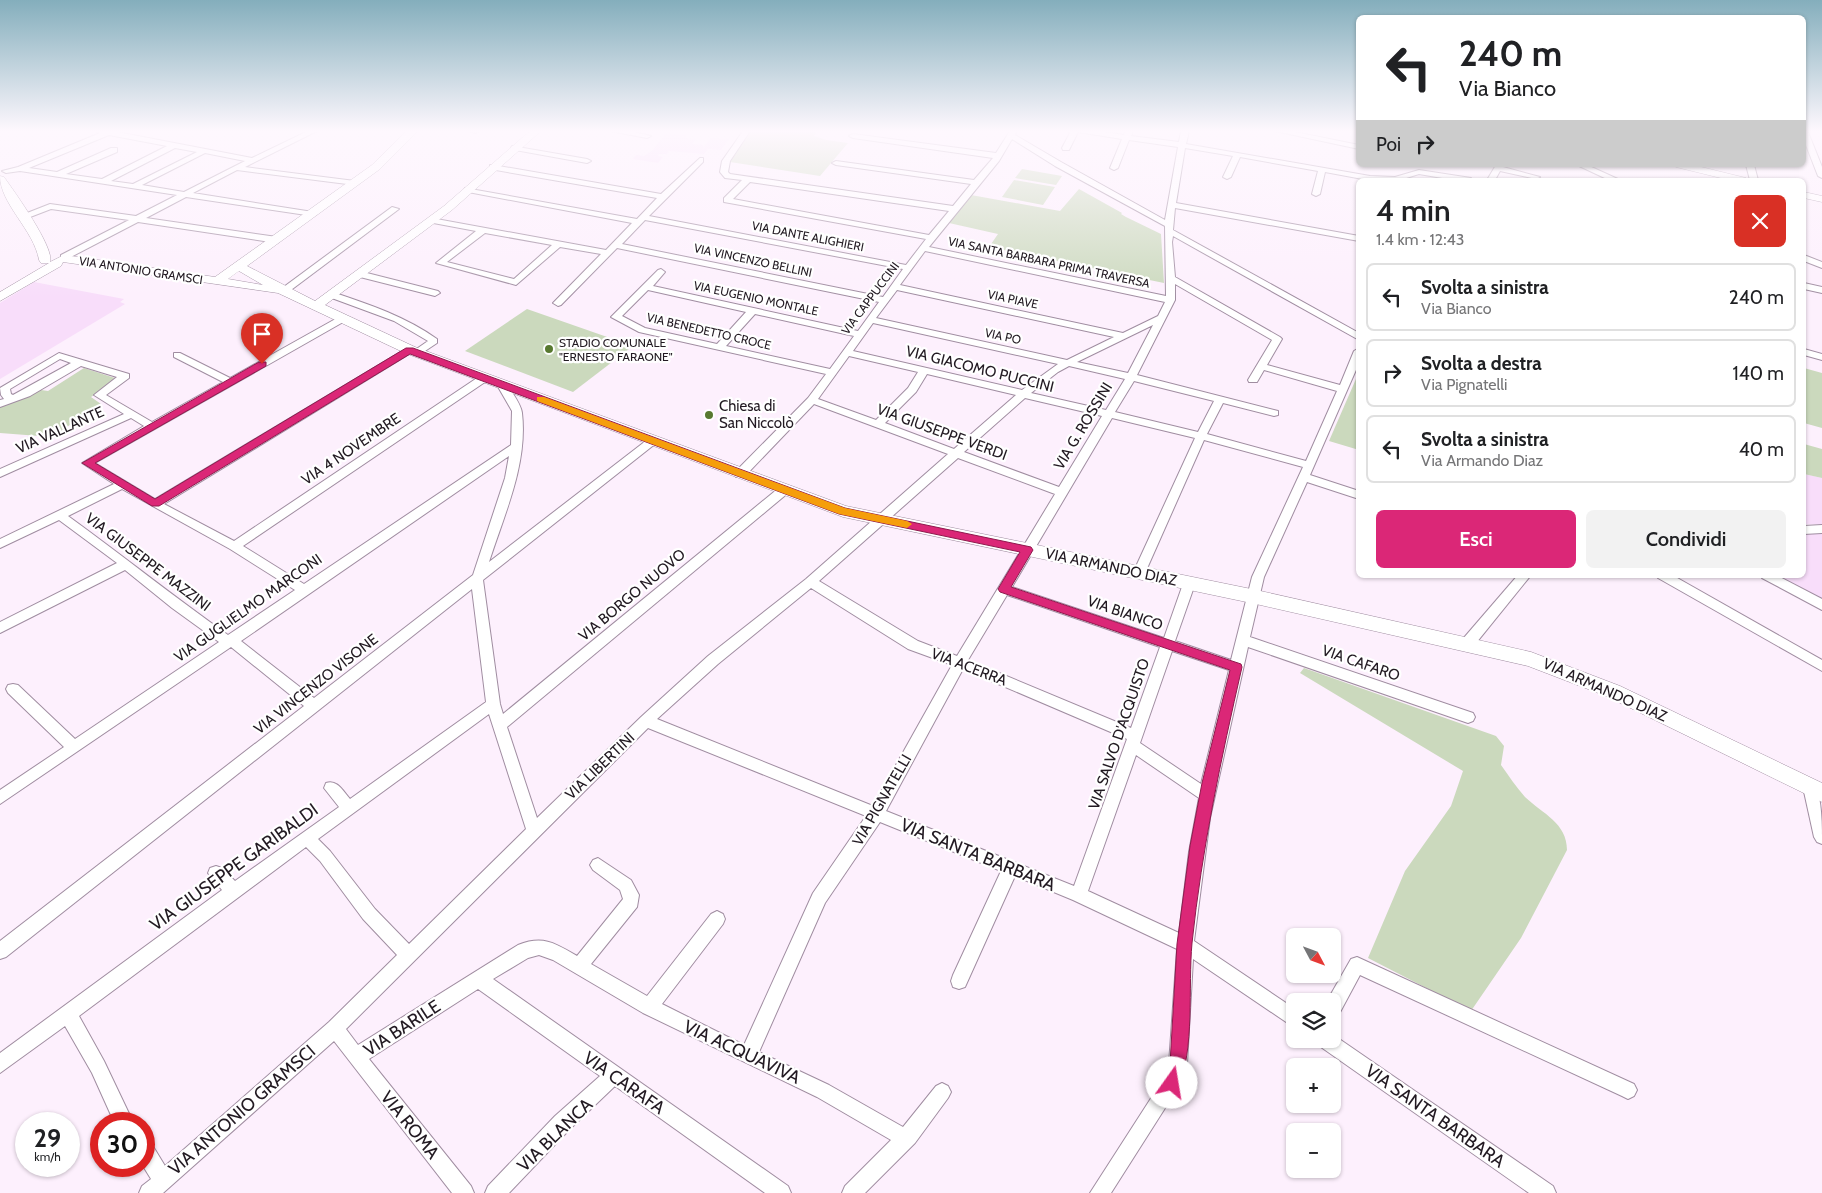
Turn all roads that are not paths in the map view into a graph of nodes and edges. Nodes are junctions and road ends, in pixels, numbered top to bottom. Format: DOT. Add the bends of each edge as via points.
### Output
graph roads {
  1 [pos="9,187"];
  2 [pos="139,187"];
  3 [pos="201,187"];
  4 [pos="350,187"];
  5 [pos="472,187"];
  6 [pos="604,187"];
  7 [pos="673,187"];
  8 [pos="740,187"];
  9 [pos="801,187"];
  10 [pos="973,187"];
  11 [pos="1097,187"];
  12 [pos="1174,187"];
  13 [pos="1318,187"];
  14 [pos="468,190"];
  15 [pos="1316,194"];
  16 [pos="185,195"];
  17 [pos="1806,196"];
  18 [pos="663,197"];
  19 [pos="1822,200"];
  20 [pos="1172,204"];
  21 [pos="395,209"];
  22 [pos="955,209"];
  23 [pos="313,214"];
  24 [pos="24,217"];
  25 [pos="642,219"];
  26 [pos="138,220"];
  27 [pos="431,220"];
  28 [pos="1169,228"];
  29 [pos="483,230"];
  30 [pos="932,238"];
  31 [pos="1356,238"];
  32 [pos="277,240"];
  33 [pos="558,244"];
  34 [pos="615,245"];
  35 [pos="923,248"];
  36 [pos="608,253"];
  37 [pos="1806,259"];
  38 [pos="52,261"];
  39 [pos="1822,265"];
  40 [pos="239,266"];
  41 [pos="909,268"];
  42 [pos="661,272"];
  43 [pos="358,274"];
  44 [pos="1171,278"];
  45 [pos="263,280"];
  46 [pos="218,281"];
  47 [pos="249,286"];
  48 [pos="1806,286"];
  49 [pos="647,287"];
  50 [pos="895,287"];
  51 [pos="1822,290"];
  52 [pos="284,292"];
  53 [pos="435,293"];
  54 [pos="332,295"];
  55 [pos="0,297"];
  56 [pos="885,300"];
  57 [pos="1170,300"];
  58 [pos="558,303"];
  59 [pos="315,307"];
  60 [pos="752,311"];
  61 [pos="1162,317"];
  62 [pos="342,319"];
  63 [pos="871,320"];
  64 [pos="1340,326"];
  65 [pos="1356,328"];
  66 [pos="859,334"];
  67 [pos="1125,336"];
  68 [pos="1356,336"];
  69 [pos="720,346"];
  70 [pos="413,352"];
  71 [pos="846,352"];
  72 [pos="1806,353"];
  73 [pos="177,355"];
  74 [pos="1822,357"];
  75 [pos="1356,358"];
  76 [pos="80,362"];
  77 [pos="1069,363"];
  78 [pos="1262,366"];
  79 [pos="831,372"];
  80 [pos="924,372"];
  81 [pos="1131,377"];
  82 [pos="484,378"];
  83 [pos="1253,380"];
  84 [pos="231,382"];
  85 [pos="502,385"];
  86 [pos="1342,389"];
  87 [pos="1022,395"];
  88 [pos="12,400"];
  89 [pos="812,400"];
  90 [pos="1220,400"];
  91 [pos="0,404"];
  92 [pos="1274,413"];
  93 [pos="132,414"];
  94 [pos="1107,415"];
  95 [pos="877,424"];
  96 [pos="152,426"];
  97 [pos="1201,436"];
  98 [pos="651,442"];
  99 [pos="516,446"];
  100 [pos="956,452"];
  101 [pos="1309,464"];
  102 [pos="0,473"];
  103 [pos="740,474"];
  104 [pos="1304,477"];
  105 [pos="124,484"];
  106 [pos="784,490"];
  107 [pos="1061,492"];
  108 [pos="1356,493"];
  109 [pos="155,504"];
  110 [pos="59,515"];
  111 [pos="880,518"];
  112 [pos="1822,529"];
  113 [pos="1806,530"];
  114 [pos="0,544"];
  115 [pos="234,546"];
  116 [pos="1027,550"];
  117 [pos="126,564"];
  118 [pos="1139,573"];
  119 [pos="1522,578"];
  120 [pos="1667,578"];
  121 [pos="1772,578"];
  122 [pos="477,580"];
  123 [pos="810,582"];
  124 [pos="1189,584"];
  125 [pos="1004,589"];
  126 [pos="304,590"];
  127 [pos="1256,597"];
  128 [pos="1822,605"];
  129 [pos="0,628"];
  130 [pos="1242,640"];
  131 [pos="229,642"];
  132 [pos="1168,644"];
  133 [pos="1467,644"];
  134 [pos="960,663"];
  135 [pos="1822,666"];
  136 [pos="1236,667"];
  137 [pos="13,690"];
  138 [pos="493,704"];
  139 [pos="314,706"];
  140 [pos="1468,717"];
  141 [pos="646,721"];
  142 [pos="500,725"];
  143 [pos="1135,741"];
  144 [pos="74,747"];
  145 [pos="330,788"];
  146 [pos="1816,790"];
  147 [pos="1206,796"];
  148 [pos="0,798"];
  149 [pos="348,808"];
  150 [pos="876,814"];
  151 [pos="534,831"];
  152 [pos="1822,837"];
  153 [pos="307,838"];
  154 [pos="598,864"];
  155 [pos="1011,867"];
  156 [pos="216,873"];
  157 [pos="234,891"];
  158 [pos="1079,895"];
  159 [pos="717,919"];
  160 [pos="1185,944"];
  161 [pos="0,951"];
  162 [pos="409,956"];
  163 [pos="579,966"];
  164 [pos="478,978"];
  165 [pos="959,981"];
  166 [pos="1341,994"];
  167 [pos="649,1007"];
  168 [pos="1286,1013"];
  169 [pos="68,1014"];
  170 [pos="335,1028"];
  171 [pos="1336,1048"];
  172 [pos="748,1056"];
  173 [pos="356,1057"];
  174 [pos="0,1064"];
  175 [pos="612,1076"];
  176 [pos="1628,1090"];
  177 [pos="942,1092"];
  178 [pos="119,1112"];
  179 [pos="905,1138"];
  180 [pos="150,1177"];
  181 [pos="1528,1187"];
  182 [pos="153,1190"];
  183 [pos="772,1191"];
  184 [pos="464,1193"];
  185 [pos="495,1193"];
  186 [pos="852,1193"];
  187 [pos="1100,1193"];
  188 [pos="1546,1193"];
  1 -- 24 [label="street"];
  2 -- 16 [label="street"];
  3 -- 16 [label="street"];
  4 -- 23 [label="street"];
  5 -- 14 [label="street"];
  6 -- 18 [label="street"];
  7 -- 18 [label="street"];
  8 -- 30 [label="street" via="727,200"];
  9 -- 22 [label="street"];
  10 -- 22 [label="street, VIA CAPPUCCINI"];
  11 -- 28 [label="street"];
  12 -- 20 [label="street"];
  13 -- 15 [label="street"];
  14 -- 25 [label="street, VIA DANTE ALIGHIERI"];
  14 -- 27 [label="street"];
  16 -- 23 [label="street"];
  16 -- 26 [label="street"];
  17 -- 19 [label="street"];
  18 -- 25 [label="street"];
  20 -- 28 [label="street"];
  20 -- 31 [label="street"];
  21 -- 52 [label="street"];
  22 -- 30 [label="street, VIA CAPPUCCINI"];
  23 -- 32 [label="street"];
  24 -- 26 [label="street" via="50,206"];
  24 -- 38 [label="street"];
  25 -- 34 [label="street"];
  25 -- 41 [label="street, VIA DANTE ALIGHIERI"];
  26 -- 32 [label="street"];
  26 -- 38 [label="street"];
  27 -- 29 [label="street"];
  27 -- 43 [label="street"];
  28 -- 44 [label="street"];
  28 -- 64 [label="street"];
  29 -- 33 [label="street"];
  29 -- 33 [label="street" via="440,263 516,282"];
  30 -- 35 [label="street, VIA CAPPUCCINI"];
  32 -- 40 [label="street"];
  33 -- 36 [label="street"];
  34 -- 36 [label="street"];
  34 -- 56 [label="street, VIA VINCENZO BELLINI"];
  35 -- 41 [label="street, VIA CAPPUCCINI"];
  35 -- 57 [label="street, VIA SANTA BARBARA PRIMA TRAVERSA"];
  36 -- 58 [label="street"];
  37 -- 39 [label="street"];
  38 -- 46 [label="street, VIA ANTONIO GRAMSCI"];
  38 -- 55 [label="street"];
  40 -- 45 [label="street"];
  40 -- 46 [label="street"];
  41 -- 50 [label="street, VIA CAPPUCCINI"];
  42 -- 49 [label="street, VIA BENEDETTO CROCE"];
  43 -- 53 [label="street"];
  43 -- 54 [label="street"];
  44 -- 57 [label="street"];
  44 -- 78 [label="street" via="1277,339"];
  45 -- 47 [label="street" via="262,284"];
  45 -- 52 [label="street"];
  46 -- 47 [label="street, VIA ANTONIO GRAMSCI"];
  47 -- 52 [label="street, VIA ANTONIO GRAMSCI"];
  48 -- 51 [label="street"];
  49 -- 60 [label="street, VIA EUGENIO MONTALE"];
  49 -- 69 [label="street, VIA BENEDETTO CROCE" via="616,317 642,330"];
  50 -- 56 [label="street, VIA CAPPUCCINI"];
  50 -- 67 [label="street, VIA PIAVE"];
  52 -- 59 [label="street"];
  54 -- 59 [label="street"];
  54 -- 70 [label="street" via="383,313 420,330 434,341"];
  56 -- 63 [label="street, VIA CAPPUCCINI"];
  57 -- 61 [label="street, VIA G. ROSSINI"];
  59 -- 62 [label="street, VIA ARMANDO DIAZ"];
  60 -- 66 [label="street, VIA EUGENIO MONTALE"];
  60 -- 69 [label="street"];
  61 -- 67 [label="street, VIA LIBERTINI"];
  61 -- 81 [label="street, VIA G. ROSSINI"];
  62 -- 70 [label="street, VIA ARMANDO DIAZ"];
  62 -- 84 [label="street"];
  63 -- 66 [label="street, VIA CAPPUCCINI"];
  63 -- 77 [label="street, VIA PO"];
  64 -- 65 [label="street"];
  64 -- 68 [label="street"];
  66 -- 71 [label="street, VIA CAPPUCCINI"];
  67 -- 77 [label="street, VIA LIBERTINI"];
  69 -- 79 [label="street, VIA BENEDETTO CROCE"];
  70 -- 82 [label="street, VIA ARMANDO DIAZ"];
  70 -- 109 [label="street"];
  71 -- 79 [label="street, VIA CAPPUCCINI"];
  71 -- 80 [label="street, VIA GIACOMO PUCCINI"];
  72 -- 74 [label="street"];
  73 -- 84 [label="street"];
  75 -- 86 [label="street"];
  76 -- 88 [label="street"];
  76 -- 88 [label="street" via="59,356 5,388 6,395"];
  76 -- 93 [label="street" via="125,376 99,395"];
  77 -- 81 [label="street, VIA PO"];
  77 -- 87 [label="street, VIA LIBERTINI" via="1054,370"];
  78 -- 83 [label="street"];
  78 -- 86 [label="street"];
  79 -- 89 [label="street, VIA CAPPUCCINI"];
  80 -- 87 [label="street, VIA GIACOMO PUCCINI"];
  80 -- 95 [label="street" via="912,390"];
  81 -- 90 [label="street, VIA PO"];
  81 -- 94 [label="street, VIA G. ROSSINI"];
  82 -- 85 [label="street, VIA ARMANDO DIAZ"];
  82 -- 115 [label="street, VIA 4 NOVEMBRE"];
  84 -- 96 [label="street"];
  85 -- 98 [label="street, VIA ARMANDO DIAZ"];
  85 -- 99 [label="street" via="517,411"];
  86 -- 101 [label="street" via="1330,423"];
  87 -- 94 [label="street, VIA GIACOMO PUCCINI"];
  87 -- 100 [label="street, VIA LIBERTINI"];
  88 -- 91 [label="street"];
  89 -- 95 [label="street, VIA GIUSEPPE VERDI"];
  89 -- 103 [label="street, VIA CAPPUCCINI"];
  90 -- 92 [label="street, VIA PO"];
  90 -- 97 [label="street"];
  93 -- 96 [label="street"];
  93 -- 102 [label="street, VIA VALLANTE"];
  94 -- 97 [label="street, VIA GIACOMO PUCCINI"];
  94 -- 107 [label="street, VIA G. ROSSINI"];
  95 -- 100 [label="street, VIA GIUSEPPE VERDI"];
  96 -- 105 [label="street" via="87,463"];
  97 -- 101 [label="street, VIA GIACOMO PUCCINI"];
  97 -- 118 [label="street"];
  98 -- 103 [label="street, VIA ARMANDO DIAZ"];
  98 -- 122 [label="street, VIA VINCENZO VISONE"];
  99 -- 122 [label="street" via="511,478"];
  99 -- 126 [label="street, VIA GUGLIELMO MARCONI"];
  100 -- 107 [label="street, VIA GIUSEPPE VERDI"];
  100 -- 111 [label="street, VIA LIBERTINI"];
  101 -- 104 [label="street"];
  103 -- 106 [label="street, VIA ARMANDO DIAZ"];
  104 -- 108 [label="street"];
  104 -- 127 [label="street" via="1258,577"];
  105 -- 109 [label="street"];
  105 -- 110 [label="street"];
  106 -- 111 [label="street, VIA ARMANDO DIAZ" via="843,511"];
  106 -- 142 [label="street, VIA BORGO NUOVO"];
  107 -- 116 [label="street, VIA G. ROSSINI"];
  109 -- 115 [label="street"];
  110 -- 114 [label="street"];
  110 -- 117 [label="street, VIA GIUSEPPE MAZZINI"];
  111 -- 116 [label="street, VIA ARMANDO DIAZ"];
  111 -- 123 [label="street, VIA LIBERTINI"];
  112 -- 113 [label="street"];
  115 -- 126 [label="street"];
  116 -- 118 [label="street, VIA ARMANDO DIAZ"];
  116 -- 125 [label="street, VIA PIGNATELLI"];
  117 -- 129 [label="street"];
  117 -- 131 [label="street, VIA GIUSEPPE MAZZINI"];
  118 -- 124 [label="street, VIA ARMANDO DIAZ"];
  119 -- 133 [label="street"];
  120 -- 135 [label="street"];
  121 -- 128 [label="street"];
  122 -- 138 [label="street"];
  122 -- 139 [label="street, VIA VINCENZO VISONE"];
  123 -- 134 [label="street, VIA ACERRA" via="913,645"];
  123 -- 141 [label="street, VIA LIBERTINI" via="713,660"];
  124 -- 127 [label="street, VIA ARMANDO DIAZ"];
  124 -- 132 [label="street, VIA SALVO D'ACQUISTO"];
  125 -- 132 [label="street, VIA BIANCO"];
  125 -- 134 [label="street, VIA PIGNATELLI"];
  126 -- 131 [label="street, VIA GUGLIELMO MARCONI"];
  127 -- 130 [label="street"];
  127 -- 133 [label="street, VIA ARMANDO DIAZ"];
  130 -- 136 [label="street"];
  130 -- 140 [label="street, VIA CAFARO"];
  131 -- 139 [label="street, VIA GIUSEPPE MAZZINI" via="248,652"];
  131 -- 144 [label="street, VIA GUGLIELMO MARCONI"];
  132 -- 136 [label="street, VIA BIANCO"];
  132 -- 143 [label="street, VIA SALVO D'ACQUISTO"];
  133 -- 146 [label="street, VIA ARMANDO DIAZ" via="1531,659 1570,673"];
  134 -- 143 [label="street, VIA ACERRA"];
  134 -- 150 [label="street, VIA PIGNATELLI"];
  136 -- 147 [label="street"];
  137 -- 144 [label="street"];
  138 -- 142 [label="street"];
  138 -- 149 [label="street, VIA GIUSEPPE GARIBALDI"];
  139 -- 161 [label="street, VIA VINCENZO VISONE"];
  141 -- 150 [label="street, VIA SANTA BARBARA"];
  141 -- 151 [label="street, VIA LIBERTINI"];
  142 -- 151 [label="street"];
  143 -- 147 [label="street, VIA ACERRA"];
  143 -- 158 [label="street, VIA SALVO D'ACQUISTO"];
  144 -- 148 [label="street, VIA GUGLIELMO MARCONI"];
  145 -- 149 [label="street"];
  146 -- 152 [label="street"];
  147 -- 160 [label="street"];
  149 -- 153 [label="street, VIA GIUSEPPE GARIBALDI"];
  150 -- 155 [label="street, VIA SANTA BARBARA"];
  150 -- 172 [label="street, VIA PIGNATELLI" via="819,898"];
  151 -- 162 [label="street, VIA LIBERTINI"];
  153 -- 157 [label="street, VIA GIUSEPPE GARIBALDI"];
  153 -- 162 [label="street" via="325,856 369,914"];
  154 -- 163 [label="street" via="630,888 633,894 631,902"];
  155 -- 158 [label="street, VIA SANTA BARBARA"];
  155 -- 165 [label="street"];
  156 -- 157 [label="street"];
  157 -- 169 [label="street, VIA GIUSEPPE GARIBALDI"];
  158 -- 160 [label="street, VIA SANTA BARBARA"];
  159 -- 167 [label="street"];
  160 -- 168 [label="street, VIA SANTA BARBARA"];
  160 -- 187 [label="street" via="1178,1064 1172,1083"];
  162 -- 170 [label="street, VIA LIBERTINI"];
  163 -- 164 [label="street, VIA ACQUAVIVA" via="539,947 524,951"];
  163 -- 167 [label="street, VIA ACQUAVIVA"];
  164 -- 173 [label="street, VIA BARILE"];
  164 -- 175 [label="street, VIA CARAFA"];
  166 -- 176 [label="street" via="1357,965"];
  167 -- 172 [label="street, VIA ACQUAVIVA"];
  169 -- 174 [label="street, VIA GIUSEPPE GARIBALDI"];
  169 -- 178 [label="street"];
  170 -- 173 [label="street, VIA BARILE"];
  170 -- 182 [label="street, VIA ANTONIO GRAMSCI"];
  171 -- 181 [label="street, VIA SANTA BARBARA"];
  172 -- 179 [label="street, VIA ACQUAVIVA" via="823,1090"];
  173 -- 184 [label="street, VIA ROMA"];
  175 -- 183 [label="street, VIA CARAFA"];
  175 -- 185 [label="street, VIA BLANCA"];
  177 -- 179 [label="street"];
  179 -- 186 [label="street"];
  180 -- 182 [label="street"];
  181 -- 188 [label="street, VIA SANTA BARBARA"];
}
